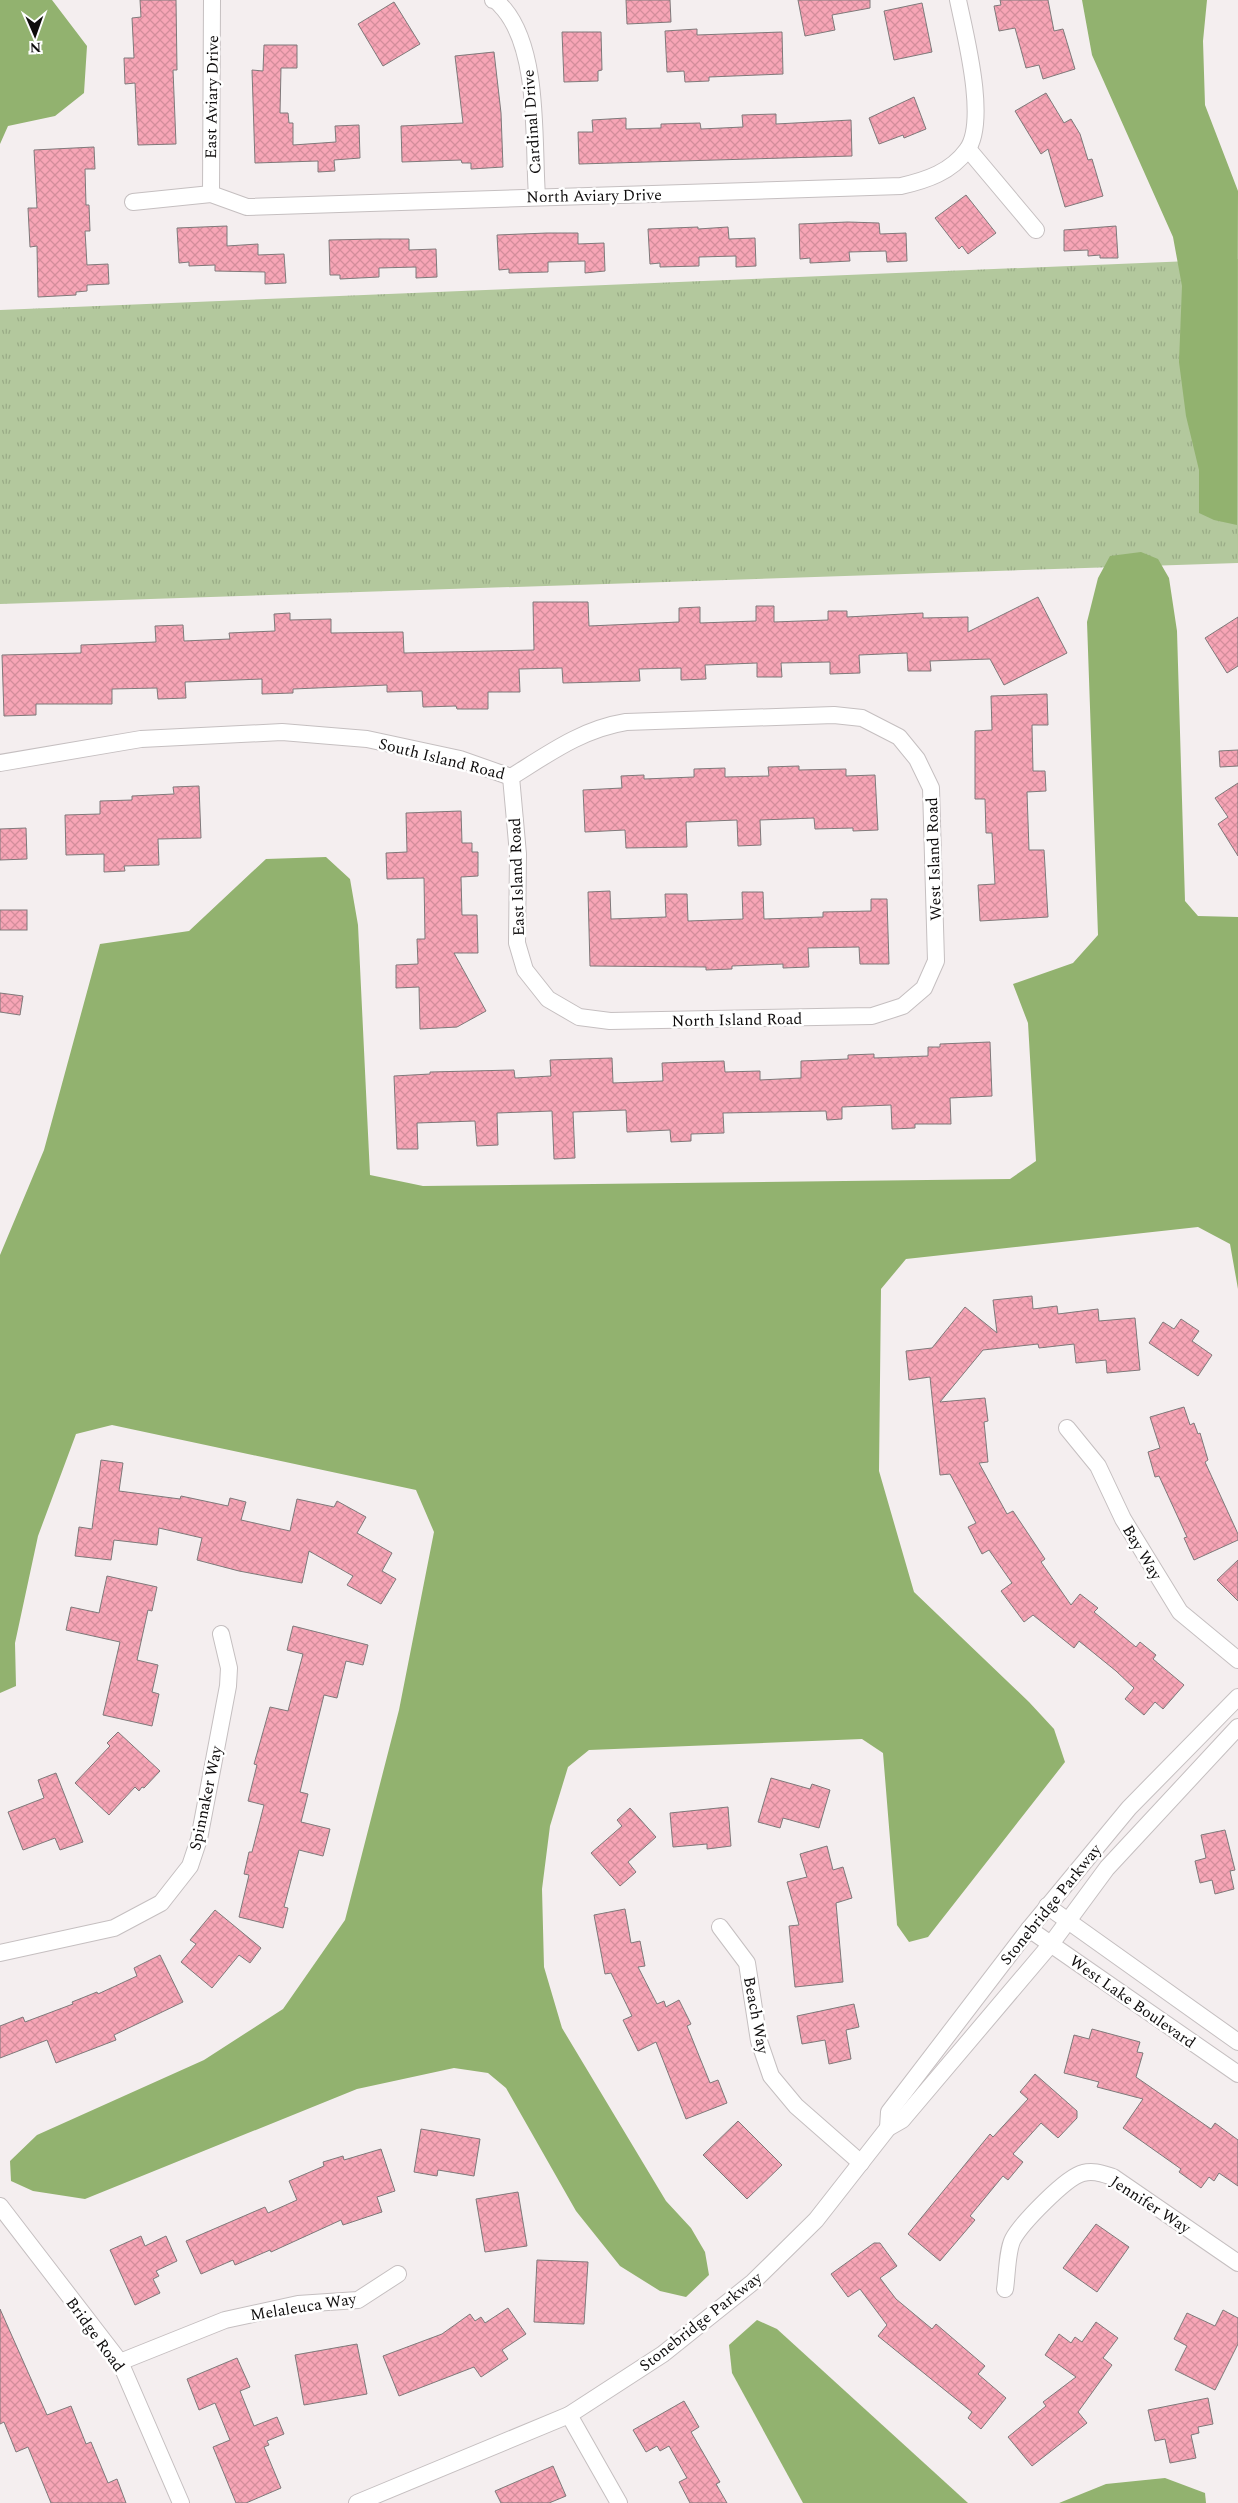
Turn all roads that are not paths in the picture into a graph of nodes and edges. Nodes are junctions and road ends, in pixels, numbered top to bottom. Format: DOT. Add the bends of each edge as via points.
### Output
graph roads {
  1 [pos="212,0"];
  2 [pos="493,0"];
  3 [pos="958,0"];
  4 [pos="968,149"];
  5 [pos="211,194"];
  6 [pos="537,196"];
  7 [pos="133,202"];
  8 [pos="1036,230"];
  9 [pos="899,737"];
  10 [pos="0,762"];
  11 [pos="511,777"];
  12 [pos="924,988"];
  13 [pos="548,999"];
  14 [pos="1067,1428"];
  15 [pos="221,1634"];
  16 [pos="1238,1660"];
  17 [pos="1238,1697"];
  18 [pos="1238,1727"];
  19 [pos="1047,1906"];
  20 [pos="1068,1921"];
  21 [pos="720,1927"];
  22 [pos="1029,1929"];
  23 [pos="1051,1944"];
  24 [pos="0,1953"];
  25 [pos="1238,2042"];
  26 [pos="1238,2074"];
  27 [pos="888,2128"];
  28 [pos="861,2162"];
  29 [pos="0,2206"];
  30 [pos="1238,2263"];
  31 [pos="398,2274"];
  32 [pos="1005,2289"];
  33 [pos="120,2362"];
  34 [pos="569,2415"];
  35 [pos="181,2503"];
  36 [pos="357,2503"];
  37 [pos="619,2503"];
  1 -- 5 [label="street, East Aviary Drive"];
  2 -- 6 [label="street, Cardinal Drive" via="512,18 526,53 533,109"];
  3 -- 4 [label="street" via="975,83 975,122"];
  4 -- 6 [label="street, North Aviary Drive" via="951,167 928,180 901,186"];
  4 -- 8 [label="street"];
  5 -- 6 [label="street, North Aviary Drive" via="247,207"];
  5 -- 7 [label="street"];
  9 -- 11 [label="street, South Island Road" via="862,718 834,715 626,722 602,726 579,735"];
  9 -- 12 [label="street, West Island Road" via="917,759 931,788 936,962"];
  10 -- 11 [label="street, South Island Road" via="141,739 282,732 367,739 460,759"];
  11 -- 13 [label="street, East Island Road" via="518,854 517,943 525,970"];
  12 -- 13 [label="street, North Island Road" via="904,1006 872,1016 610,1022 579,1017"];
  14 -- 16 [label="street, Bay Way" via="1098,1466 1123,1519 1180,1612"];
  15 -- 24 [label="street, Spinnaker Way" via="229,1668 228,1686 205,1815 190,1866 161,1903 114,1928"];
  17 -- 19 [label="street, Stonebridge Parkway" via="1129,1808"];
  18 -- 20 [label="street, Stonebridge Parkway" via="1107,1868"];
  19 -- 20 [label="street, West Lake Boulevard"];
  19 -- 22 [label="street, Stonebridge Parkway"];
  20 -- 23 [label="street, Stonebridge Parkway"];
  20 -- 25 [label="street, West Lake Boulevard"];
  21 -- 28 [label="street, Beach Way" via="747,1963 759,2041 771,2076 796,2106"];
  22 -- 23 [label="street, West Lake Boulevard"];
  22 -- 27 [label="street, Stonebridge Parkway" via="889,2112"];
  23 -- 26 [label="street, West Lake Boulevard"];
  23 -- 27 [label="street, Stonebridge Parkway" via="902,2120"];
  27 -- 28 [label="street, Stonebridge Parkway"];
  28 -- 34 [label="street, Stonebridge Parkway" via="816,2220 753,2282 663,2354"];
  29 -- 33 [label="street, Bridge Road"];
  30 -- 32 [label="street, Jennifer Way" via="1113,2177 1098,2172 1083,2173 1069,2179 1012,2240"];
  31 -- 33 [label="street, Melaleuca Way" via="358,2300 298,2304 225,2320"];
  33 -- 35 [label="street, Bridge Road"];
  34 -- 36 [label="street, Stonebridge Parkway"];
  34 -- 37 [label="street"];
}
